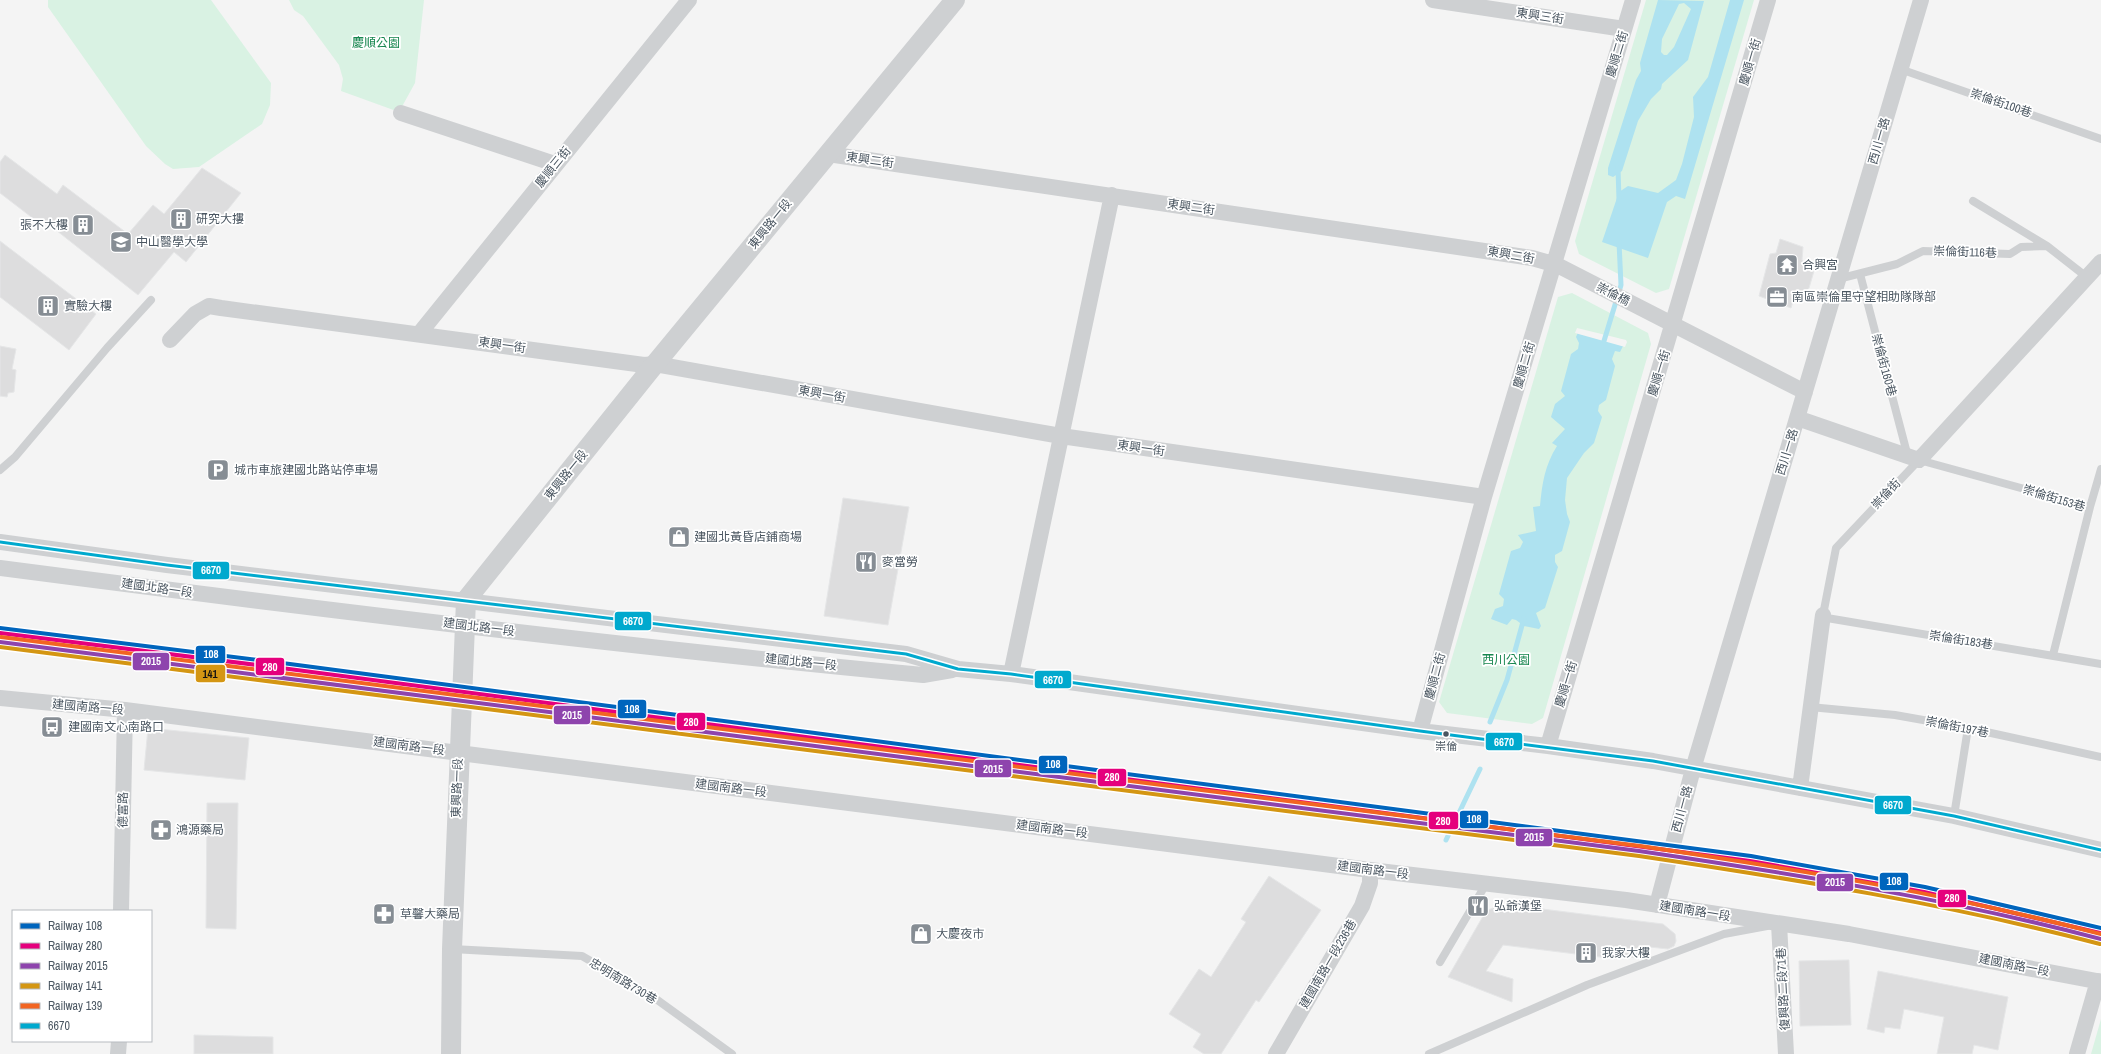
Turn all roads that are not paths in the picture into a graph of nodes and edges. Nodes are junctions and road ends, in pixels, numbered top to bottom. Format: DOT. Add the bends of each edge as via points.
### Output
graph roads {
  1 [pos="689,0"];
  2 [pos="955,0"];
  3 [pos="1433,0"];
  4 [pos="1633,0"];
  5 [pos="1768,0"];
  6 [pos="1921,0"];
  7 [pos="1624,29"];
  8 [pos="1900,69"];
  9 [pos="401,113"];
  10 [pos="2101,139"];
  11 [pos="828,154"];
  12 [pos="555,164"];
  13 [pos="1112,195"];
  14 [pos="1973,201"];
  15 [pos="2047,246"];
  16 [pos="2101,262"];
  17 [pos="1553,264"];
  18 [pos="1860,274"];
  19 [pos="2088,278"];
  20 [pos="1838,279"];
  21 [pos="151,300"];
  22 [pos="1673,324"];
  23 [pos="419,334"];
  24 [pos="170,340"];
  25 [pos="655,364"];
  26 [pos="1805,392"];
  27 [pos="1797,418"];
  28 [pos="1060,436"];
  29 [pos="1912,461"];
  30 [pos="0,470"];
  31 [pos="2100,474"];
  32 [pos="1484,497"];
  33 [pos="2090,507"];
  34 [pos="0,542"];
  35 [pos="0,568"];
  36 [pos="466,600"];
  37 [pos="1822,616"];
  38 [pos="464,625"];
  39 [pos="2053,655"];
  40 [pos="2101,664"];
  41 [pos="958,669"];
  42 [pos="1012,674"];
  43 [pos="0,698"];
  44 [pos="1810,707"];
  45 [pos="125,710"];
  46 [pos="1968,728"];
  47 [pos="1420,731"];
  48 [pos="1548,746"];
  49 [pos="458,753"];
  50 [pos="2101,757"];
  51 [pos="1693,769"];
  52 [pos="1800,788"];
  53 [pos="1954,816"];
  54 [pos="2101,850"];
  55 [pos="1370,870"];
  56 [pos="1486,884"];
  57 [pos="1657,905"];
  58 [pos="121,910"];
  59 [pos="1779,924"];
  60 [pos="452,949"];
  61 [pos="1440,962"];
  62 [pos="2100,981"];
  63 [pos="119,1042"];
  64 [pos="118,1054"];
  65 [pos="451,1054"];
  66 [pos="732,1054"];
  67 [pos="1276,1054"];
  68 [pos="1429,1054"];
  69 [pos="1786,1054"];
  70 [pos="2077,1054"];
  1 -- 12 [label="street, 慶順三街"];
  2 -- 11 [label="street, 東興路一段"];
  3 -- 7 [label="street, 東興三街"];
  4 -- 7 [label="street, 慶順二街"];
  5 -- 22 [label="street, 慶順一街"];
  6 -- 8 [label="street, 西川一路"];
  7 -- 17 [label="street, 慶順二街"];
  8 -- 10 [label="lane, 崇倫街100巷"];
  8 -- 20 [label="street, 西川一路"];
  9 -- 12 [label="street"];
  11 -- 13 [label="street, 東興二街"];
  11 -- 25 [label="street, 東興路一段"];
  12 -- 23 [label="street, 慶順三街"];
  13 -- 17 [label="street, 東興二街" via="1532,258"];
  13 -- 28 [label="street"];
  14 -- 15 [label="lane"];
  15 -- 18 [label="lane, 崇倫街116巷" via="2021,247 2010,254 1922,251 1896,264"];
  15 -- 19 [label="lane"];
  16 -- 19 [label="street, 崇倫街"];
  17 -- 22 [label="street, 崇倫橋"];
  17 -- 32 [label="street, 慶順二街"];
  18 -- 20 [label="lane, 崇倫街116巷"];
  18 -- 29 [label="lane, 崇倫街160巷"];
  19 -- 29 [label="street, 崇倫街"];
  20 -- 26 [label="street, 西川一路"];
  21 -- 30 [label="lane" via="107,348 15,458"];
  22 -- 26 [label="street"];
  22 -- 48 [label="street, 慶順一街"];
  23 -- 24 [label="street, 東興一街" via="209,306 196,314"];
  23 -- 25 [label="street, 東興一街"];
  25 -- 28 [label="street, 東興一街"];
  25 -- 36 [label="street, 東興路一段"];
  26 -- 27 [label="street, 西川一路"];
  27 -- 29 [label="street"];
  27 -- 51 [label="street, 西川一路"];
  28 -- 32 [label="street, 東興一街"];
  28 -- 42 [label="street"];
  29 -- 33 [label="lane, 崇倫街153巷"];
  29 -- 37 [label="lane, 崇倫街" via="1836,548"];
  31 -- 33 [label="lane"];
  32 -- 47 [label="street, 慶順二街"];
  33 -- 39 [label="lane, 崇倫街153巷"];
  34 -- 36 [label="street, 建國北路一段" via="175,566"];
  35 -- 38 [label="street, 建國北路一段"];
  36 -- 38 [label="street, 東興路一段"];
  36 -- 41 [label="street, 建國北路一段" via="906,654"];
  37 -- 39 [label="lane, 崇倫街183巷"];
  37 -- 44 [label="street, 崇倫街"];
  38 -- 41 [label="street, 建國北路一段" via="634,646 923,675"];
  38 -- 49 [label="street, 東興路一段"];
  39 -- 40 [label="lane, 崇倫街183巷"];
  41 -- 42 [label="street, 建國北路一段"];
  42 -- 47 [label="street, 建國北路一段"];
  43 -- 45 [label="street, 建國南路一段"];
  44 -- 46 [label="lane, 崇倫街197巷" via="1895,715"];
  44 -- 52 [label="street, 崇倫街"];
  45 -- 49 [label="street, 建國南路一段"];
  45 -- 58 [label="street, 德富路"];
  46 -- 50 [label="lane, 崇倫街197巷"];
  46 -- 53 [label="lane"];
  47 -- 48 [label="street, 建國北路一段"];
  48 -- 51 [label="street, 建國北路一段"];
  49 -- 55 [label="street, 建國南路一段"];
  49 -- 60 [label="street, 東興路一段"];
  51 -- 52 [label="street, 建國北路一段"];
  51 -- 57 [label="street, 西川一路"];
  52 -- 53 [label="street, 建國北路一段"];
  53 -- 54 [label="street, 建國北路一段"];
  55 -- 56 [label="street, 建國南路一段"];
  55 -- 67 [label="street, 建國南路一段236巷" via="1370,883 1362,906"];
  56 -- 57 [label="street, 建國南路一段"];
  56 -- 61 [label="lane"];
  57 -- 59 [label="street, 建國南路一段"];
  59 -- 62 [label="street, 建國南路一段" via="1849,934"];
  59 -- 68 [label="lane" via="1724,934 1616,974"];
  59 -- 69 [label="street, 復興路二段71巷"];
  60 -- 65 [label="street, 東興路一段"];
  60 -- 66 [label="lane, 忠明南路730巷" via="582,956 656,999"];
  62 -- 70 [label="street"];
  63 -- 64 [label="street"];
}
